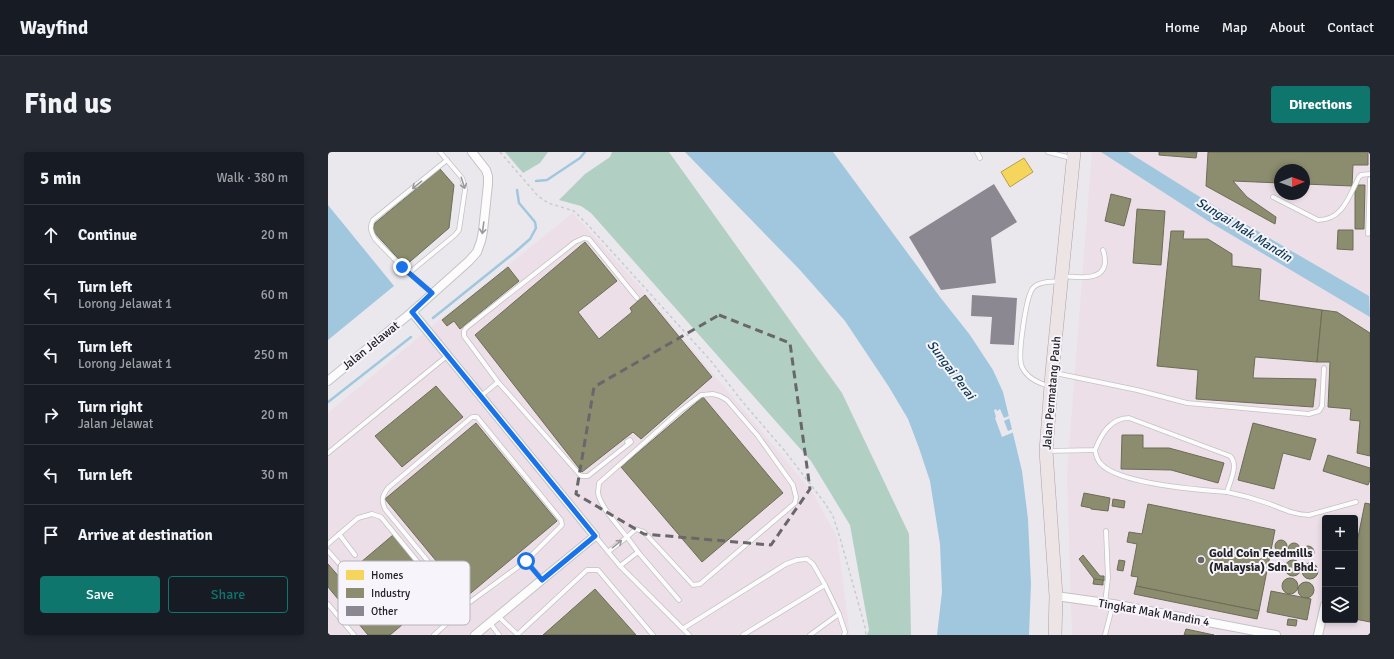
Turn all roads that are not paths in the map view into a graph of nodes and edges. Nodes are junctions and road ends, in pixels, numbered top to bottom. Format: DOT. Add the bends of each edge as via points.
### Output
graph roads {
  1 [pos="440,152"];
  2 [pos="472,152"];
  3 [pos="976,152"];
  4 [pos="1048,152"];
  5 [pos="1074,155"];
  6 [pos="980,158"];
  7 [pos="447,160"];
  8 [pos="1370,174"];
  9 [pos="1370,179"];
  10 [pos="1280,200"];
  11 [pos="1368,234"];
  12 [pos="1103,250"];
  13 [pos="409,273"];
  14 [pos="1062,279"];
  15 [pos="432,293"];
  16 [pos="637,298"];
  17 [pos="412,312"];
  18 [pos="448,356"];
  19 [pos="1324,368"];
  20 [pos="1052,373"];
  21 [pos="328,381"];
  22 [pos="498,382"];
  23 [pos="1051,387"];
  24 [pos="481,396"];
  25 [pos="626,442"];
  26 [pos="1095,450"];
  27 [pos="1046,451"];
  28 [pos="328,453"];
  29 [pos="1227,492"];
  30 [pos="1356,502"];
  31 [pos="1106,531"];
  32 [pos="339,534"];
  33 [pos="595,536"];
  34 [pos="627,536"];
  35 [pos="328,544"];
  36 [pos="328,551"];
  37 [pos="608,552"];
  38 [pos="638,552"];
  39 [pos="355,555"];
  40 [pos="417,561"];
  41 [pos="428,561"];
  42 [pos="526,561"];
  43 [pos="338,562"];
  44 [pos="620,566"];
  45 [pos="542,580"];
  46 [pos="825,585"];
  47 [pos="1056,596"];
  48 [pos="679,600"];
  49 [pos="470,602"];
  50 [pos="328,604"];
  51 [pos="1109,604"];
  52 [pos="839,614"];
  53 [pos="338,616"];
  54 [pos="498,616"];
  55 [pos="1322,618"];
  56 [pos="490,623"];
  57 [pos="346,625"];
  58 [pos="446,625"];
  59 [pos="684,628"];
  60 [pos="354,635"];
  61 [pos="434,635"];
  62 [pos="475,635"];
  63 [pos="499,635"];
  64 [pos="517,635"];
  65 [pos="653,635"];
  66 [pos="689,635"];
  67 [pos="743,635"];
  68 [pos="810,635"];
  69 [pos="844,635"];
  70 [pos="1055,635"];
  71 [pos="1105,635"];
  72 [pos="1276,635"];
  73 [pos="1318,635"];
  1 -- 7 [label="lane"];
  2 -- 15 [label="street, Jalan Jelawat, one-way" via="488,176 481,241 477,252 469,261"];
  3 -- 6 [label="lane"];
  4 -- 5 [label="lane"];
  5 -- 14 [label="main road, Jalan Permatang Pauh"];
  7 -- 13 [label="lane, one-way" via="464,184 459,230"];
  7 -- 13 [label="lane, one-way" via="371,224 371,233 375,239"];
  8 -- 10 [label="lane" via="1362,174 1359,177 1342,211 1326,220 1318,220"];
  9 -- 11 [label="lane"];
  12 -- 14 [label="lane" via="1104,267 1099,273 1088,277"];
  13 -- 15 [label="lane"];
  14 -- 20 [label="main road, Jalan Permatang Pauh"];
  14 -- 23 [label="lane" via="1042,283 1033,289 1020,348 1022,368 1035,381"];
  15 -- 17 [label="street, Jalan Jelawat"];
  16 -- 22 [label="lane" via="588,239 575,242 464,331 464,336"];
  17 -- 18 [label="street"];
  17 -- 21 [label="street, Jalan Jelawat"];
  18 -- 24 [label="street"];
  18 -- 28 [label="lane"];
  19 -- 20 [label="lane" via="1322,406 1319,411 1309,414 1187,403"];
  20 -- 23 [label="main road, Jalan Permatang Pauh"];
  22 -- 24 [label="lane"];
  22 -- 25 [label="lane" via="581,476 588,476 631,442"];
  23 -- 27 [label="main road, Jalan Permatang Pauh"];
  24 -- 33 [label="street"];
  26 -- 27 [label="lane"];
  26 -- 29 [label="lane" via="1100,464 1120,475 1178,488"];
  26 -- 29 [label="lane" via="1100,436 1114,422 1129,418 1230,456 1235,466"];
  27 -- 47 [label="main road, Jalan Permatang Pauh"];
  29 -- 30 [label="lane" via="1254,498 1302,515"];
  31 -- 51 [label="lane"];
  32 -- 35 [label="lane"];
  32 -- 39 [label="lane"];
  32 -- 40 [label="lane" via="358,518 372,514 380,516"];
  33 -- 37 [label="lane"];
  33 -- 45 [label="street"];
  34 -- 34 [label="lane" via="600,499 599,483 701,395 713,394 727,400 758,436 796,490 795,503 697,585 693,585 644,532 636,529"];
  37 -- 34 [label="lane, one-way"];
  34 -- 38 [label="lane"];
  36 -- 43 [label="lane"];
  37 -- 44 [label="lane"];
  38 -- 44 [label="lane"];
  38 -- 48 [label="lane"];
  41 -- 42 [label="lane" via="385,509 383,494 472,417 477,417 561,520 562,525"];
  42 -- 45 [label="lane"];
  42 -- 49 [label="lane"];
  44 -- 59 [label="lane"];
  45 -- 54 [label="street"];
  46 -- 52 [label="lane"];
  46 -- 59 [label="lane" via="813,564 807,559 797,560 786,564"];
  46 -- 67 [label="lane"];
  47 -- 51 [label="street, Tingkat Mak Mandin 4"];
  47 -- 70 [label="main road, Jalan Permatang Pauh"];
  50 -- 53 [label="lane"];
  51 -- 71 [label="lane"];
  51 -- 72 [label="street, Tingkat Mak Mandin 4"];
  52 -- 68 [label="lane"];
  52 -- 69 [label="lane"];
  54 -- 56 [label="street"];
  54 -- 64 [label="lane"];
  55 -- 73 [label="street"];
  56 -- 62 [label="street"];
  56 -- 63 [label="lane"];
  57 -- 60 [label="lane"];
  58 -- 61 [label="lane"];
  59 -- 66 [label="lane"];
  64 -- 65 [label="lane" via="587,570 593,569 598,570"];
}
